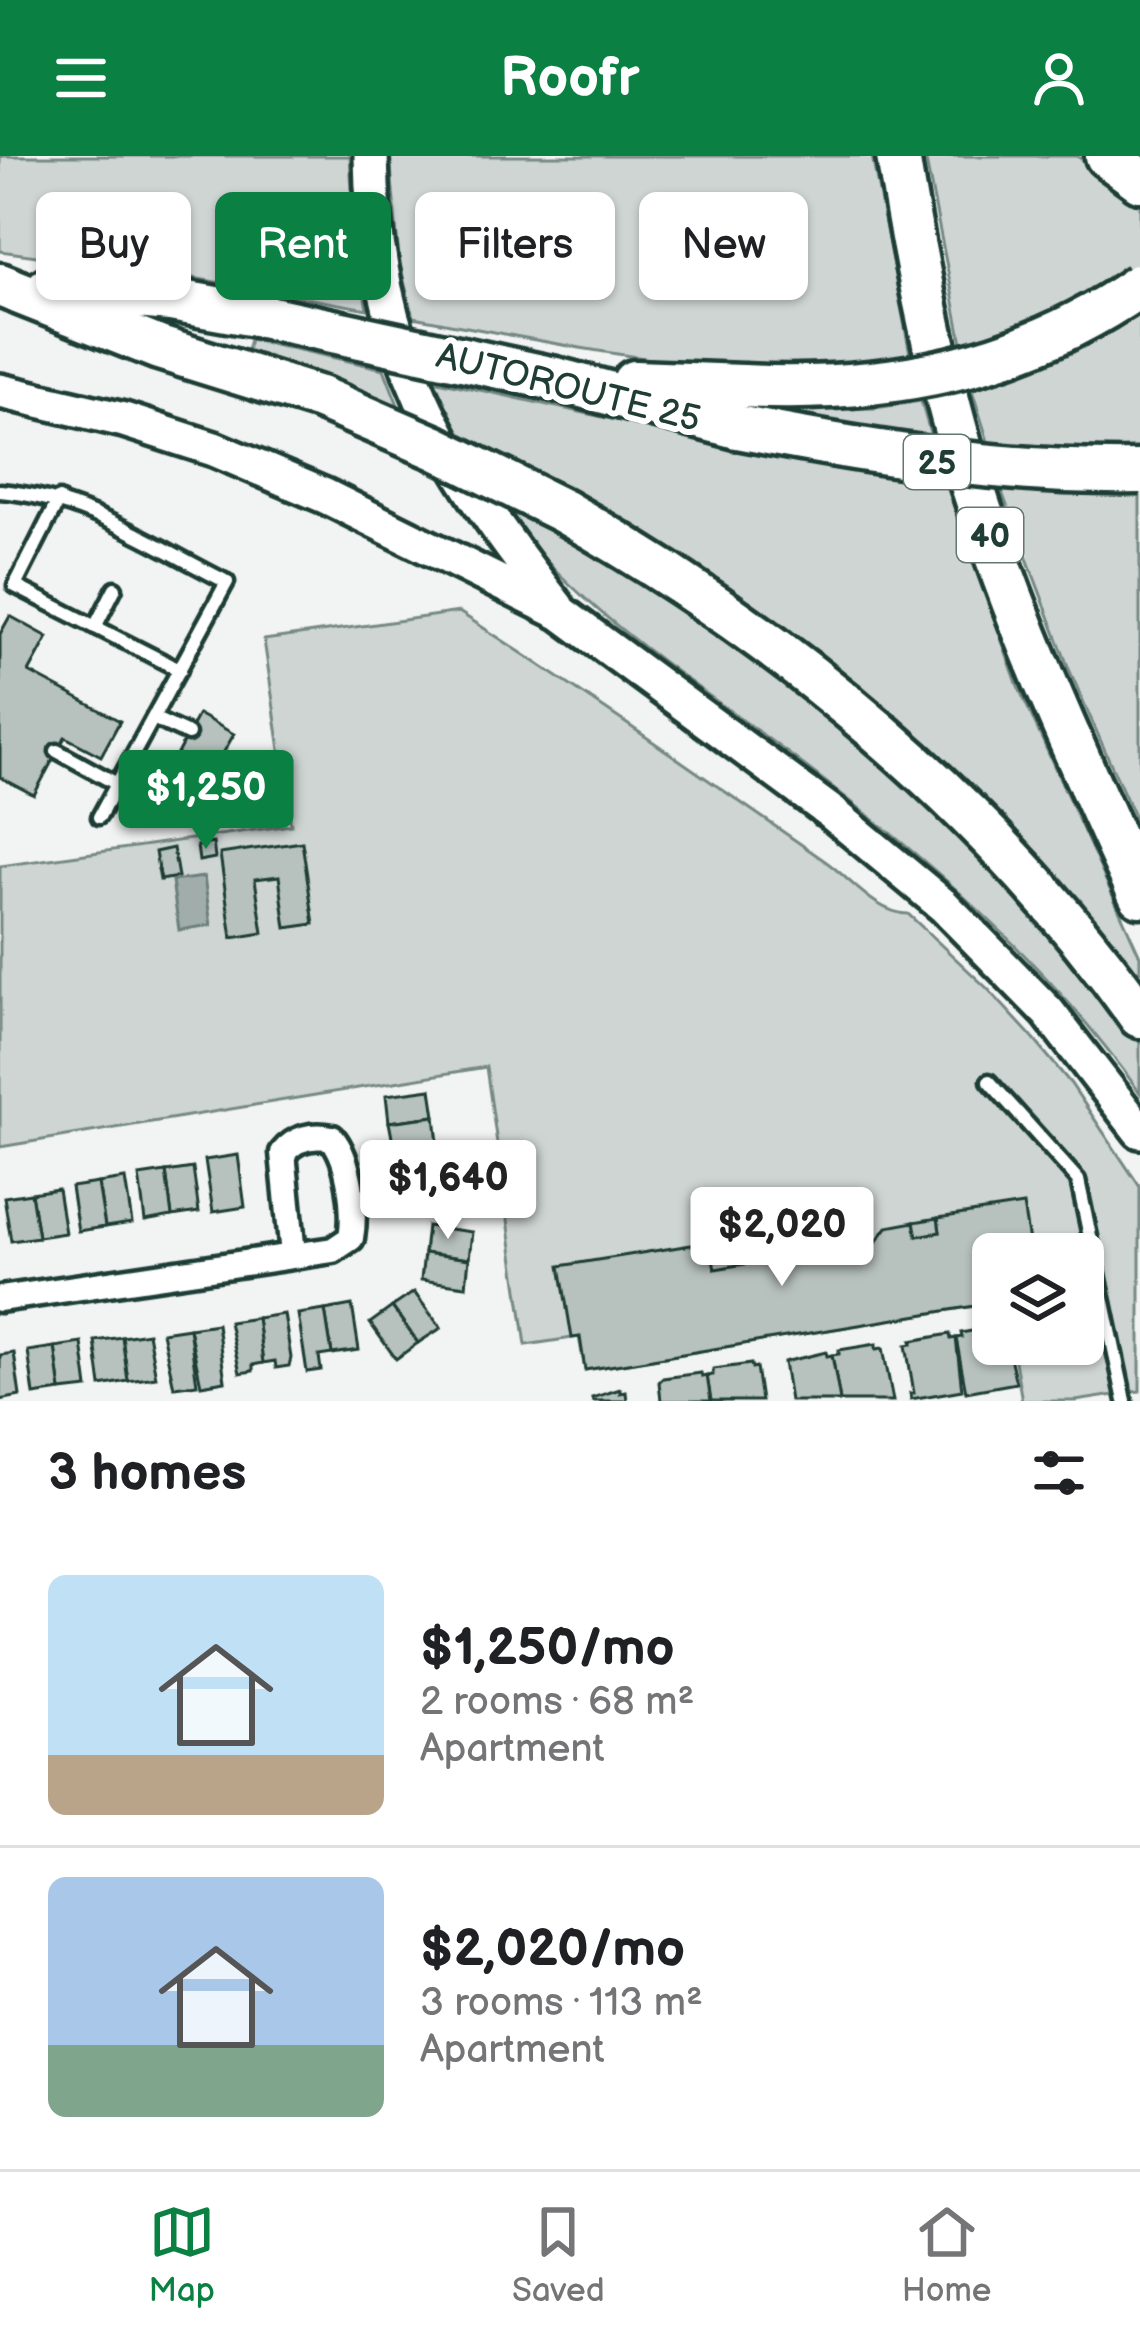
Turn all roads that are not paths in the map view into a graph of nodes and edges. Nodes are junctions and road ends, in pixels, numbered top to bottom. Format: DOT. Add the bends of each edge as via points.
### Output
graph roads {
  1 [pos="371,156"];
  2 [pos="898,156"];
  3 [pos="1106,156"];
  4 [pos="1140,180"];
  5 [pos="0,285"];
  6 [pos="1140,285"];
  7 [pos="555,379"];
  8 [pos="0,392"];
  9 [pos="1140,472"];
  10 [pos="0,491"];
  11 [pos="59,499"];
  12 [pos="115,588"];
  13 [pos="561,613"];
  14 [pos="95,627"];
  15 [pos="180,670"];
  16 [pos="155,719"];
  17 [pos="188,734"];
  18 [pos="57,752"];
  19 [pos="117,784"];
  20 [pos="99,817"];
  21 [pos="1140,895"];
  22 [pos="1140,1016"];
  23 [pos="988,1081"];
  24 [pos="1140,1131"];
  25 [pos="292,1255"];
  26 [pos="0,1299"];
  27 [pos="1125,1401"];
  1 -- 13 [label="main road" via="380,266 413,382 477,502"];
  2 -- 21 [label="highway, 40" via="921,288 974,488 1034,654"];
  3 -- 4 [label="highway"];
  5 -- 7 [label="highway, AUTOROUTE 25 / 25, bridge" via="171,300"];
  5 -- 22 [label="highway, bridge" via="159,348 320,398 562,511 739,625 885,739 1039,891"];
  6 -- 7 [label="highway, bridge" via="1033,345 908,381 795,388"];
  7 -- 9 [label="highway, AUTOROUTE 25 / 25, bridge" via="878,454 1023,470"];
  8 -- 13 [label="main road" via="201,444"];
  10 -- 11 [label="lane"];
  11 -- 14 [label="lane" via="15,586"];
  11 -- 15 [label="lane" via="227,582"];
  12 -- 14 [label="lane"];
  13 -- 24 [label="main road" via="848,825 944,907 1048,1012"];
  14 -- 15 [label="lane"];
  15 -- 16 [label="lane"];
  16 -- 17 [label="lane"];
  16 -- 19 [label="lane"];
  18 -- 19 [label="lane"];
  19 -- 20 [label="lane"];
  23 -- 27 [label="lane" via="1078,1180"];
  25 -- 25 [label="street" via="333,1250 351,1238 345,1163 332,1138 296,1140 283,1153"];
  25 -- 26 [label="street"];
}
